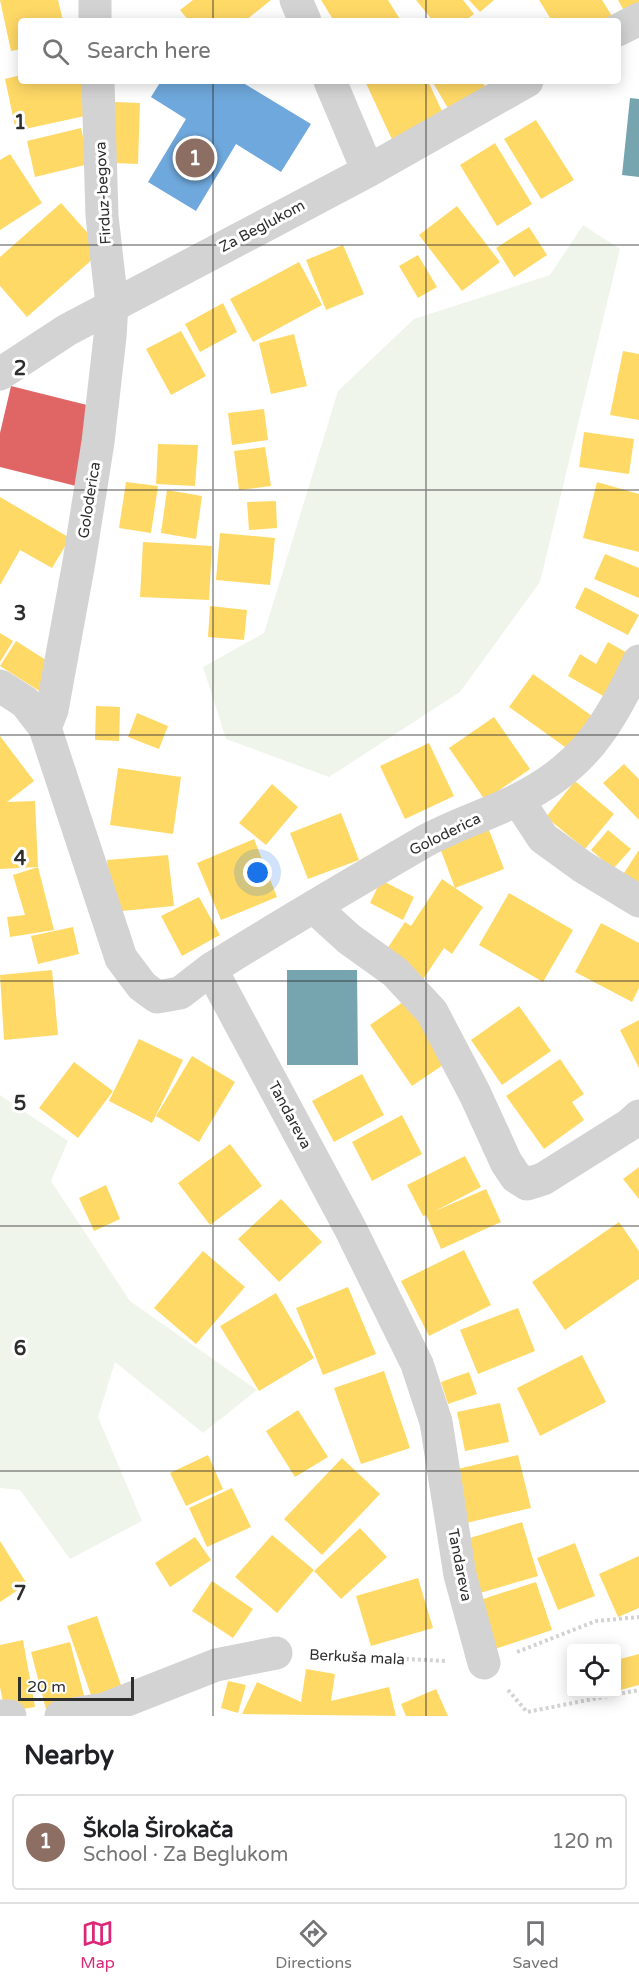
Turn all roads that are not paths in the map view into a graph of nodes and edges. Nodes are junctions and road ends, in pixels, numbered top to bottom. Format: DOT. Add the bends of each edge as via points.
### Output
graph roads {
  1 [pos="95,0"];
  2 [pos="296,0"];
  3 [pos="95,18"];
  4 [pos="304,18"];
  5 [pos="639,19"];
  6 [pos="621,28"];
  7 [pos="98,84"];
  8 [pos="331,84"];
  9 [pos="522,84"];
  10 [pos="368,171"];
  11 [pos="112,304"];
  12 [pos="0,374"];
  13 [pos="639,661"];
  14 [pos="0,686"];
  15 [pos="45,728"];
  16 [pos="518,800"];
  17 [pos="639,901"];
  18 [pos="315,908"];
  19 [pos="211,969"];
  20 [pos="639,1116"];
  21 [pos="276,1653"];
  22 [pos="484,1664"];
  23 [pos="104,1712"];
  24 [pos="0,1716"];
  25 [pos="10,1716"];
  26 [pos="61,1716"];
  1 -- 3 [label="street"];
  2 -- 4 [label="street"];
  5 -- 6 [label="street"];
  7 -- 11 [label="street, Firduz-begova" via="102,216"];
  8 -- 10 [label="street"];
  9 -- 10 [label="street, Za Beglukom"];
  10 -- 11 [label="street, Za Beglukom"];
  11 -- 12 [label="street, Za Beglukom"];
  11 -- 15 [label="street, Goloderica" via="98,442 54,699"];
  13 -- 16 [label="street, Goloderica" via="616,711 590,747 559,775"];
  14 -- 15 [label="street" via="25,702"];
  15 -- 19 [label="street" via="121,958 142,986 157,997 180,993"];
  16 -- 17 [label="street" via="543,838"];
  16 -- 18 [label="street, Goloderica" via="428,840"];
  18 -- 19 [label="street, Goloderica"];
  18 -- 20 [label="street" via="395,972 432,1012 476,1094 506,1162 522,1181 527,1184 543,1179"];
  19 -- 22 [label="street, Tandareva" via="350,1228 417,1365 436,1422 460,1575"];
  21 -- 23 [label="street" via="216,1665"];
  23 -- 26 [label="street"];
  24 -- 25 [label="street"];
}
